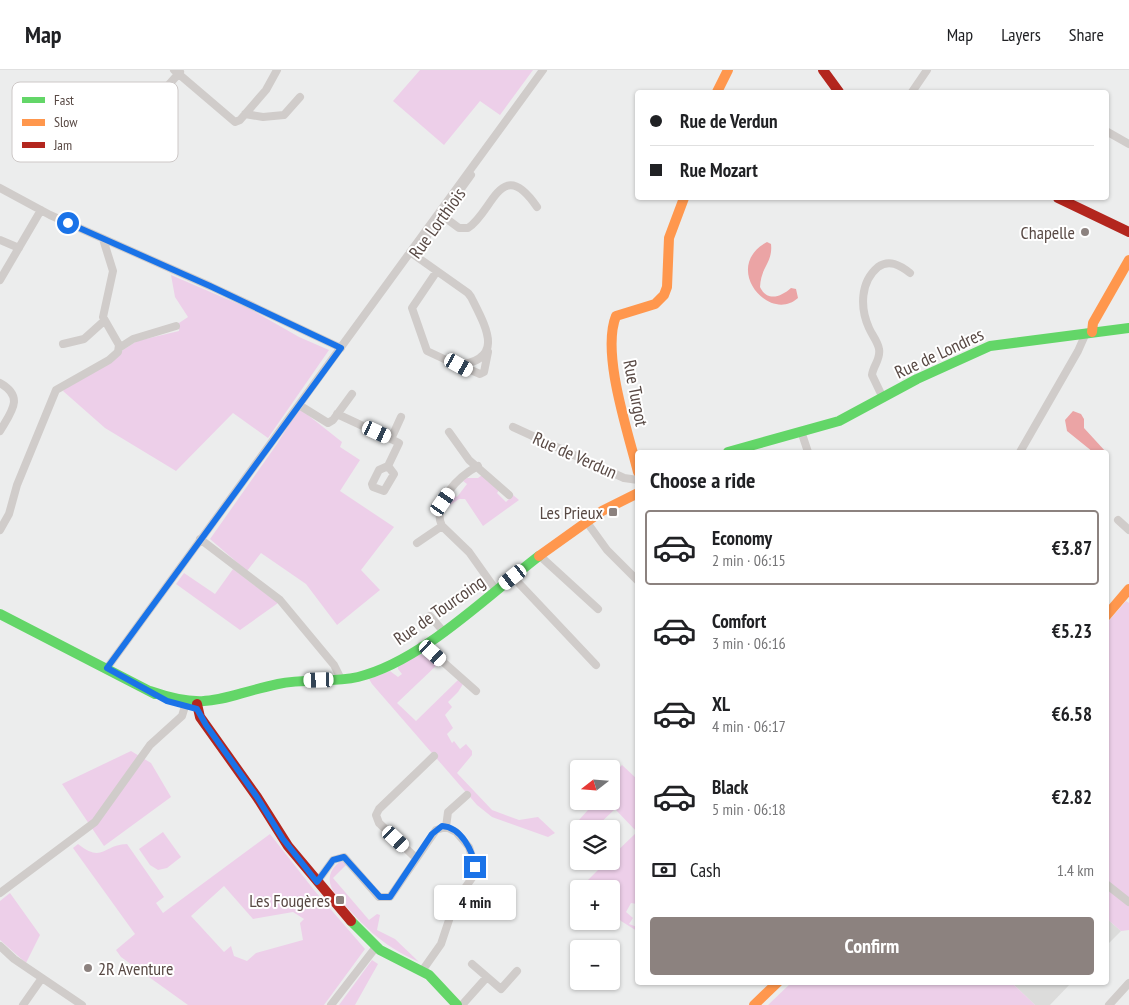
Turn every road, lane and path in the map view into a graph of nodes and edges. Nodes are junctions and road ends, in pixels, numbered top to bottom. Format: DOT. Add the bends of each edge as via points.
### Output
graph roads {
  1 [pos="277,70"];
  2 [pos="543,70"];
  3 [pos="728,70"];
  4 [pos="823,70"];
  5 [pos="927,70"];
  6 [pos="178,71"];
  7 [pos="169,82"];
  8 [pos="718,90"];
  9 [pos="838,90"];
  10 [pos="913,90"];
  11 [pos="300,97"];
  12 [pos="245,114"];
  13 [pos="1109,132"];
  14 [pos="1129,144"];
  15 [pos="0,188"];
  16 [pos="683,200"];
  17 [pos="1062,200"];
  18 [pos="537,207"];
  19 [pos="41,210"];
  20 [pos="440,214"];
  21 [pos="1129,232"];
  22 [pos="103,239"];
  23 [pos="0,240"];
  24 [pos="18,248"];
  25 [pos="412,253"];
  26 [pos="1129,260"];
  27 [pos="437,272"];
  28 [pos="910,272"];
  29 [pos="0,280"];
  30 [pos="104,321"];
  31 [pos="176,326"];
  32 [pos="1129,328"];
  33 [pos="1089,333"];
  34 [pos="63,344"];
  35 [pos="119,348"];
  36 [pos="341,348"];
  37 [pos="488,350"];
  38 [pos="459,365"];
  39 [pos="0,383"];
  40 [pos="352,394"];
  41 [pos="883,398"];
  42 [pos="299,405"];
  43 [pos="340,415"];
  44 [pos="401,417"];
  45 [pos="513,427"];
  46 [pos="0,431"];
  47 [pos="801,431"];
  48 [pos="448,432"];
  49 [pos="391,439"];
  50 [pos="734,450"];
  51 [pos="807,450"];
  52 [pos="1021,450"];
  53 [pos="635,461"];
  54 [pos="388,466"];
  55 [pos="478,466"];
  56 [pos="635,480"];
  57 [pos="509,495"];
  58 [pos="635,495"];
  59 [pos="1118,520"];
  60 [pos="586,521"];
  61 [pos="442,526"];
  62 [pos="0,530"];
  63 [pos="1129,530"];
  64 [pos="200,539"];
  65 [pos="417,543"];
  66 [pos="540,556"];
  67 [pos="513,577"];
  68 [pos="635,579"];
  69 [pos="1129,589"];
  70 [pos="496,590"];
  71 [pos="0,609"];
  72 [pos="598,609"];
  73 [pos="1109,612"];
  74 [pos="0,614"];
  75 [pos="422,621"];
  76 [pos="20,623"];
  77 [pos="443,631"];
  78 [pos="421,646"];
  79 [pos="596,665"];
  80 [pos="107,668"];
  81 [pos="341,679"];
  82 [pos="476,691"];
  83 [pos="191,706"];
  84 [pos="434,756"];
  85 [pos="467,795"];
  86 [pos="446,826"];
  87 [pos="416,858"];
  88 [pos="317,882"];
  89 [pos="1109,886"];
  90 [pos="0,893"];
  91 [pos="458,897"];
  92 [pos="1128,902"];
  93 [pos="498,909"];
  94 [pos="0,946"];
  95 [pos="376,947"];
  96 [pos="472,964"];
  97 [pos="422,971"];
  98 [pos="517,971"];
  99 [pos="487,977"];
  100 [pos="42,978"];
  101 [pos="1129,983"];
  102 [pos="775,985"];
  103 [pos="783,985"];
  104 [pos="24,1005"];
  105 [pos="82,1005"];
  106 [pos="331,1005"];
  107 [pos="457,1005"];
  108 [pos="462,1005"];
  109 [pos="754,1005"];
  110 [pos="761,1005"];
  111 [pos="1109,1005"];
  1 -- 12 [label="street" via="266,90"];
  2 -- 20 [label="street, Rue Lorthiois" via="492,141 477,168"];
  3 -- 8 [label="main road"];
  4 -- 9 [label="main road"];
  5 -- 10 [label="street"];
  6 -- 7 [label="street"];
  6 -- 12 [label="street" via="233,122"];
  11 -- 12 [label="street" via="284,115 263,117"];
  13 -- 14 [label="street"];
  15 -- 19 [label="street"];
  16 -- 53 [label="main road, Rue Turgot" via="669,239 664,295 655,304 613,318 612,344 621,409"];
  17 -- 21 [label="main road"];
  18 -- 20 [label="street" via="524,191 510,187 497,191 468,228 459,228"];
  19 -- 22 [label="street"];
  19 -- 24 [label="street"];
  20 -- 25 [label="street, Rue Lorthiois"];
  22 -- 30 [label="street" via="113,271"];
  22 -- 36 [label="street"];
  23 -- 24 [label="street"];
  24 -- 29 [label="street"];
  25 -- 27 [label="street"];
  25 -- 36 [label="street, Rue Lorthiois"];
  26 -- 33 [label="main road"];
  27 -- 37 [label="street" via="471,297 489,341"];
  27 -- 38 [label="street" via="414,303 412,311 428,350"];
  28 -- 41 [label="street" via="892,263 884,264 870,276 864,290 866,323 879,349 872,375"];
  30 -- 34 [label="street" via="87,337"];
  30 -- 35 [label="street"];
  31 -- 35 [label="street"];
  32 -- 33 [label="main road, Rue de Londres"];
  33 -- 41 [label="main road, Rue de Londres" via="990,346"];
  33 -- 52 [label="street"];
  35 -- 62 [label="street" via="109,360 56,390"];
  36 -- 42 [label="street, Rue Lorthiois"];
  37 -- 38 [label="street" via="485,356"];
  37 -- 38 [label="street" via="484,372 480,374"];
  39 -- 46 [label="street" via="11,390 14,401"];
  40 -- 43 [label="street"];
  41 -- 47 [label="main road, Rue de Londres" via="839,422"];
  42 -- 43 [label="street" via="326,423"];
  42 -- 64 [label="street, Rue Lorthiois"];
  43 -- 49 [label="street"];
  44 -- 49 [label="street"];
  45 -- 56 [label="street, Rue de Verdun" via="624,478"];
  47 -- 50 [label="main road, Rue de Londres"];
  47 -- 51 [label="street"];
  48 -- 55 [label="street" via="466,457"];
  49 -- 54 [label="street" via="399,443"];
  55 -- 57 [label="street"];
  55 -- 61 [label="street" via="462,476 441,505 438,515"];
  58 -- 60 [label="main road, Rue de Tourcoing"];
  59 -- 63 [label="street"];
  60 -- 66 [label="main road, Rue de Tourcoing"];
  60 -- 68 [label="street" via="607,550"];
  61 -- 65 [label="street"];
  61 -- 70 [label="street" via="469,552"];
  64 -- 80 [label="street, Rue Lorthiois"];
  64 -- 81 [label="street" via="277,596 334,665"];
  66 -- 67 [label="main road, Rue de Tourcoing"];
  66 -- 72 [label="street"];
  67 -- 70 [label="main road, Rue de Tourcoing"];
  67 -- 79 [label="street"];
  69 -- 73 [label="main road"];
  70 -- 77 [label="main road, Rue de Tourcoing"];
  71 -- 76 [label="main road, Rue de Tourcoing"];
  74 -- 76 [label="main road, Rue de Tourcoing"];
  75 -- 77 [label="street" via="430,616"];
  76 -- 80 [label="main road, Rue de Tourcoing"];
  77 -- 78 [label="main road, Rue de Tourcoing"];
  78 -- 81 [label="main road, Rue de Tourcoing" via="368,674"];
  78 -- 82 [label="street"];
  80 -- 83 [label="main road, Rue de Tourcoing" via="167,701"];
  81 -- 83 [label="main road, Rue de Tourcoing" via="293,682 220,707"];
  83 -- 88 [label="main road" via="257,797 283,839"];
  83 -- 90 [label="street" via="150,745 93,824"];
  84 -- 87 [label="street" via="376,815 379,823"];
  85 -- 86 [label="street" via="448,812"];
  86 -- 87 [label="street" via="432,834"];
  86 -- 91 [label="street" via="460,836 474,860 472,878"];
  87 -- 88 [label="street" via="393,895 386,898 380,897 344,857 333,860"];
  88 -- 95 [label="main road" via="358,931"];
  89 -- 92 [label="street"];
  91 -- 93 [label="street"];
  91 -- 97 [label="street" via="444,938"];
  94 -- 100 [label="street"];
  95 -- 97 [label="main road"];
  95 -- 106 [label="street"];
  96 -- 99 [label="street"];
  97 -- 107 [label="main road" via="438,983"];
  98 -- 99 [label="street" via="501,989"];
  99 -- 108 [label="street"];
  100 -- 104 [label="street"];
  100 -- 105 [label="street"];
  101 -- 111 [label="street"];
  102 -- 109 [label="main road"];
  103 -- 110 [label="main road"];
}
